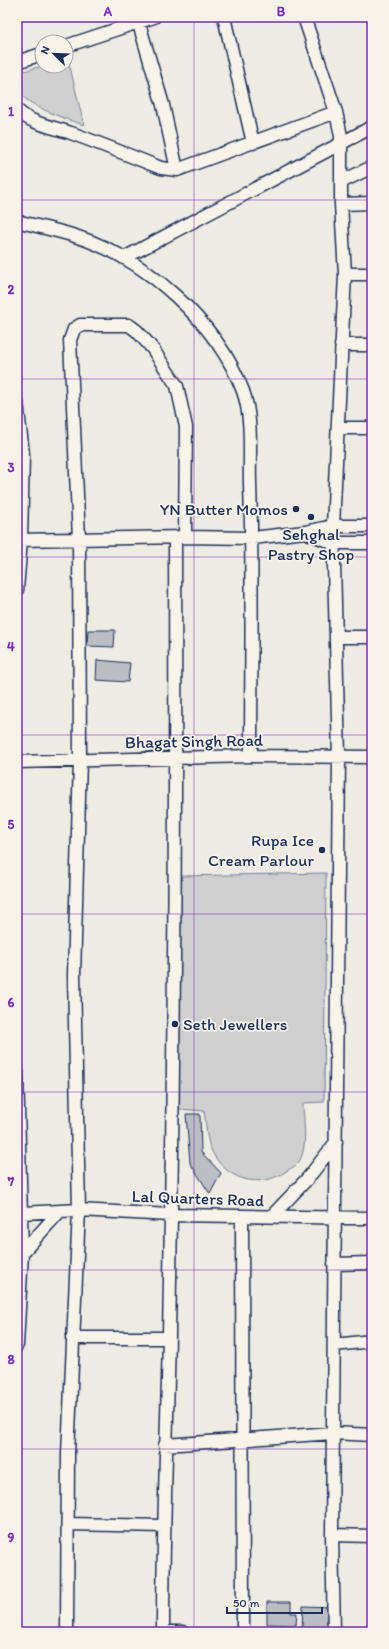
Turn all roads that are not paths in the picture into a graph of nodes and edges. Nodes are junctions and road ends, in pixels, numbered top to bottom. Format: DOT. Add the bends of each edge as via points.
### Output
graph roads {
  1 [pos="154,17"];
  2 [pos="224,17"];
  3 [pos="304,17"];
  4 [pos="138,19"];
  5 [pos="74,43"];
  6 [pos="34,57"];
  7 [pos="17,62"];
  8 [pos="17,110"];
  9 [pos="336,112"];
  10 [pos="372,127"];
  11 [pos="253,143"];
  12 [pos="341,144"];
  13 [pos="372,167"];
  14 [pos="177,170"];
  15 [pos="341,182"];
  16 [pos="372,203"];
  17 [pos="340,204"];
  18 [pos="17,221"];
  19 [pos="124,258"];
  20 [pos="345,274"];
  21 [pos="372,274"];
  22 [pos="340,345"];
  23 [pos="372,345"];
  24 [pos="17,402"];
  25 [pos="338,428"];
  26 [pos="372,428"];
  27 [pos="20,454"];
  28 [pos="333,526"];
  29 [pos="372,526"];
  30 [pos="305,532"];
  31 [pos="180,538"];
  32 [pos="252,538"];
  33 [pos="79,539"];
  34 [pos="19,540"];
  35 [pos="372,542"];
  36 [pos="333,543"];
  37 [pos="17,590"];
  38 [pos="337,637"];
  39 [pos="372,637"];
  40 [pos="251,756"];
  41 [pos="339,757"];
  42 [pos="372,757"];
  43 [pos="176,758"];
  44 [pos="80,760"];
  45 [pos="17,762"];
  46 [pos="17,1072"];
  47 [pos="336,1142"];
  48 [pos="18,1161"];
  49 [pos="79,1210"];
  50 [pos="60,1211"];
  51 [pos="22,1213"];
  52 [pos="170,1215"];
  53 [pos="242,1216"];
  54 [pos="271,1217"];
  55 [pos="335,1218"];
  56 [pos="372,1218"];
  57 [pos="22,1253"];
  58 [pos="372,1263"];
  59 [pos="334,1264"];
  60 [pos="19,1271"];
  61 [pos="72,1338"];
  62 [pos="169,1338"];
  63 [pos="372,1341"];
  64 [pos="17,1345"];
  65 [pos="334,1345"];
  66 [pos="333,1433"];
  67 [pos="372,1435"];
  68 [pos="243,1440"];
  69 [pos="165,1444"];
  70 [pos="68,1524"];
  71 [pos="164,1526"];
  72 [pos="332,1535"];
  73 [pos="372,1536"];
  74 [pos="67,1632"];
  75 [pos="163,1632"];
  76 [pos="183,1632"];
  77 [pos="243,1632"];
  78 [pos="334,1632"];
  1 -- 4 [label="street"];
  2 -- 11 [label="street"];
  3 -- 9 [label="street"];
  4 -- 5 [label="street"];
  4 -- 14 [label="street" via="163,105"];
  6 -- 7 [label="street"];
  8 -- 14 [label="street" via="21,115 37,123 72,133 161,168"];
  9 -- 11 [label="street"];
  9 -- 12 [label="street"];
  10 -- 12 [label="street"];
  11 -- 14 [label="street"];
  12 -- 15 [label="street"];
  12 -- 19 [label="street"];
  13 -- 15 [label="street"];
  15 -- 17 [label="street"];
  16 -- 17 [label="street"];
  17 -- 20 [label="street"];
  18 -- 19 [label="street" via="76,236"];
  19 -- 32 [label="street" via="151,276 199,321 230,364 243,392 248,413"];
  20 -- 21 [label="street"];
  20 -- 22 [label="street"];
  22 -- 23 [label="street"];
  22 -- 25 [label="street"];
  24 -- 27 [label="street"];
  25 -- 26 [label="street"];
  25 -- 28 [label="street"];
  27 -- 34 [label="street"];
  28 -- 29 [label="street"];
  28 -- 30 [label="street"];
  28 -- 36 [label="street"];
  30 -- 32 [label="street"];
  30 -- 36 [label="street"];
  31 -- 32 [label="street"];
  31 -- 33 [label="street"];
  31 -- 33 [label="street" via="186,427 177,386 152,348 137,331 129,326 114,324 80,325 74,329 70,340"];
  31 -- 43 [label="street"];
  32 -- 40 [label="street"];
  33 -- 34 [label="street"];
  33 -- 44 [label="street"];
  34 -- 37 [label="street"];
  35 -- 36 [label="street"];
  36 -- 38 [label="street"];
  38 -- 39 [label="street"];
  38 -- 41 [label="street"];
  40 -- 41 [label="street, Bhagat Singh Road"];
  40 -- 43 [label="street, Bhagat Singh Road"];
  41 -- 42 [label="street, Bhagat Singh Road"];
  41 -- 47 [label="street"];
  43 -- 44 [label="street, Bhagat Singh Road"];
  43 -- 52 [label="street"];
  44 -- 45 [label="street, Bhagat Singh Road"];
  44 -- 49 [label="street" via="74,975"];
  46 -- 48 [label="street"];
  47 -- 54 [label="street" via="308,1178"];
  47 -- 55 [label="street"];
  48 -- 51 [label="street"];
  49 -- 50 [label="street, Lal Quarters Road"];
  49 -- 52 [label="street, Lal Quarters Road"];
  49 -- 61 [label="street"];
  50 -- 51 [label="street, Lal Quarters Road"];
  50 -- 57 [label="street"];
  51 -- 57 [label="street"];
  52 -- 53 [label="street, Lal Quarters Road"];
  52 -- 62 [label="street"];
  53 -- 54 [label="street, Lal Quarters Road"];
  53 -- 68 [label="street"];
  54 -- 55 [label="street, Lal Quarters Road"];
  55 -- 56 [label="street, Lal Quarters Road"];
  55 -- 59 [label="street"];
  57 -- 60 [label="street"];
  58 -- 59 [label="street"];
  59 -- 65 [label="street"];
  60 -- 64 [label="street"];
  61 -- 62 [label="street"];
  61 -- 70 [label="street"];
  62 -- 69 [label="street"];
  63 -- 65 [label="street"];
  65 -- 66 [label="street"];
  66 -- 67 [label="street"];
  66 -- 68 [label="street"];
  66 -- 72 [label="street"];
  68 -- 69 [label="street"];
  68 -- 77 [label="street"];
  69 -- 71 [label="street"];
  70 -- 71 [label="street"];
  70 -- 74 [label="street"];
  71 -- 75 [label="street"];
  72 -- 73 [label="street"];
  72 -- 78 [label="street"];
  75 -- 76 [label="street"];
}
